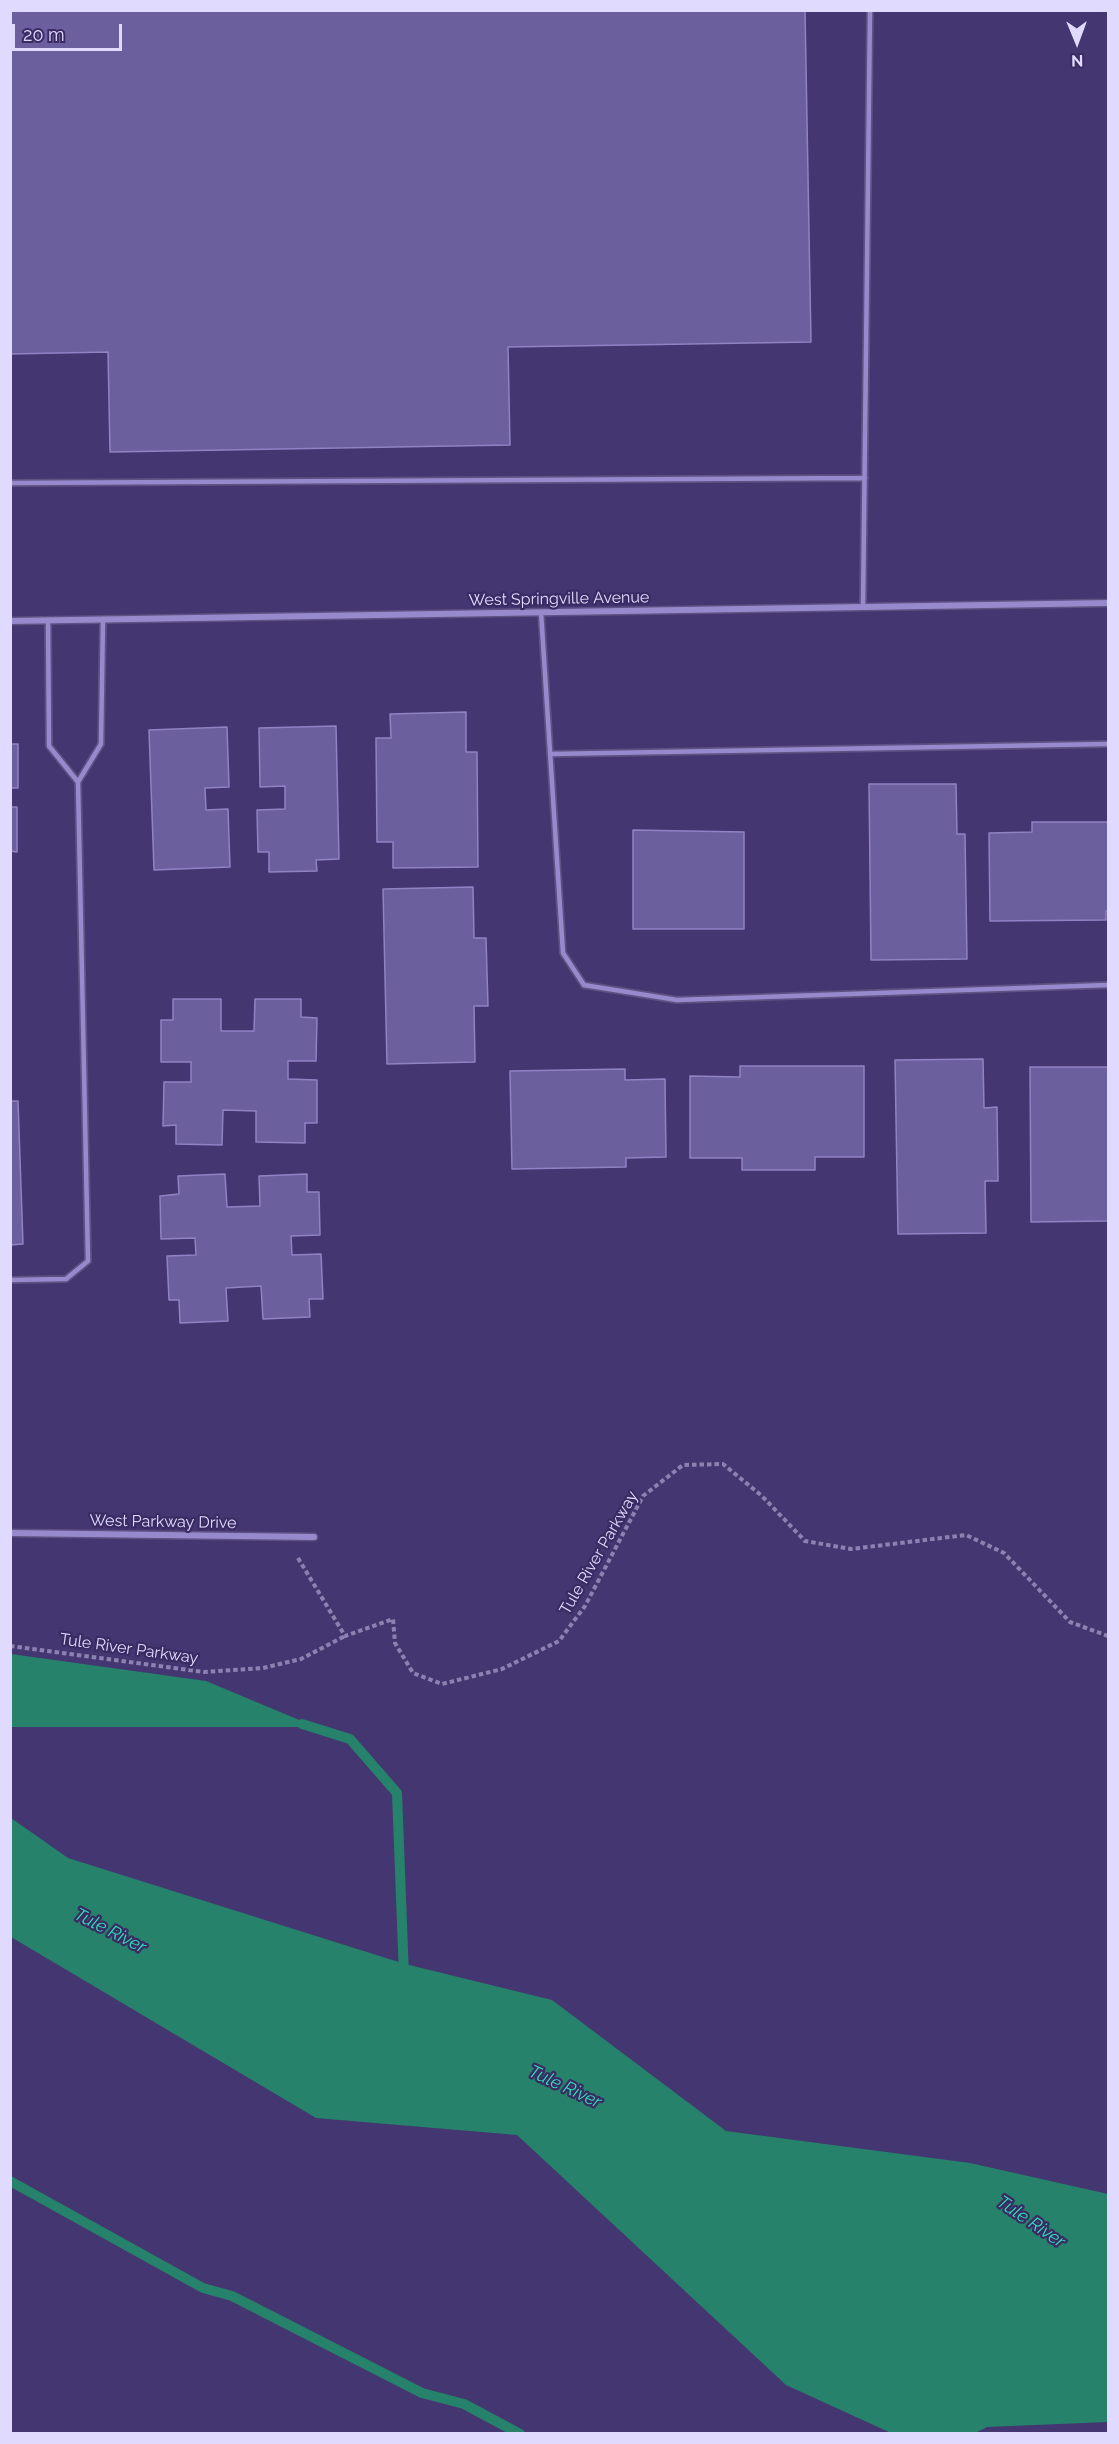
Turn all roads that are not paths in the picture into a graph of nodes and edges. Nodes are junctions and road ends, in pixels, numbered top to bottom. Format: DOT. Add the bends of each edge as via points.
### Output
graph roads {
  1 [pos="870,10"];
  2 [pos="865,478"];
  3 [pos="10,483"];
  4 [pos="1108,603"];
  5 [pos="863,608"];
  6 [pos="541,612"];
  7 [pos="103,619"];
  8 [pos="48,620"];
  9 [pos="10,621"];
  10 [pos="1108,744"];
  11 [pos="550,754"];
  12 [pos="78,782"];
  13 [pos="1108,985"];
  14 [pos="10,1280"];
  15 [pos="10,1533"];
  16 [pos="314,1538"];
  1 -- 2 [label="lane"];
  2 -- 3 [label="lane"];
  2 -- 5 [label="lane"];
  4 -- 5 [label="street, West Springville Avenue"];
  5 -- 6 [label="street, West Springville Avenue"];
  6 -- 7 [label="street, West Springville Avenue"];
  6 -- 11 [label="lane"];
  7 -- 8 [label="street, West Springville Avenue"];
  7 -- 12 [label="lane" via="101,744"];
  8 -- 9 [label="street, West Springville Avenue"];
  8 -- 12 [label="lane" via="50,746"];
  10 -- 11 [label="lane"];
  11 -- 13 [label="lane" via="563,953 584,986 677,1000"];
  12 -- 14 [label="lane" via="88,1261 66,1279"];
  15 -- 16 [label="street, West Parkway Drive"];
}
